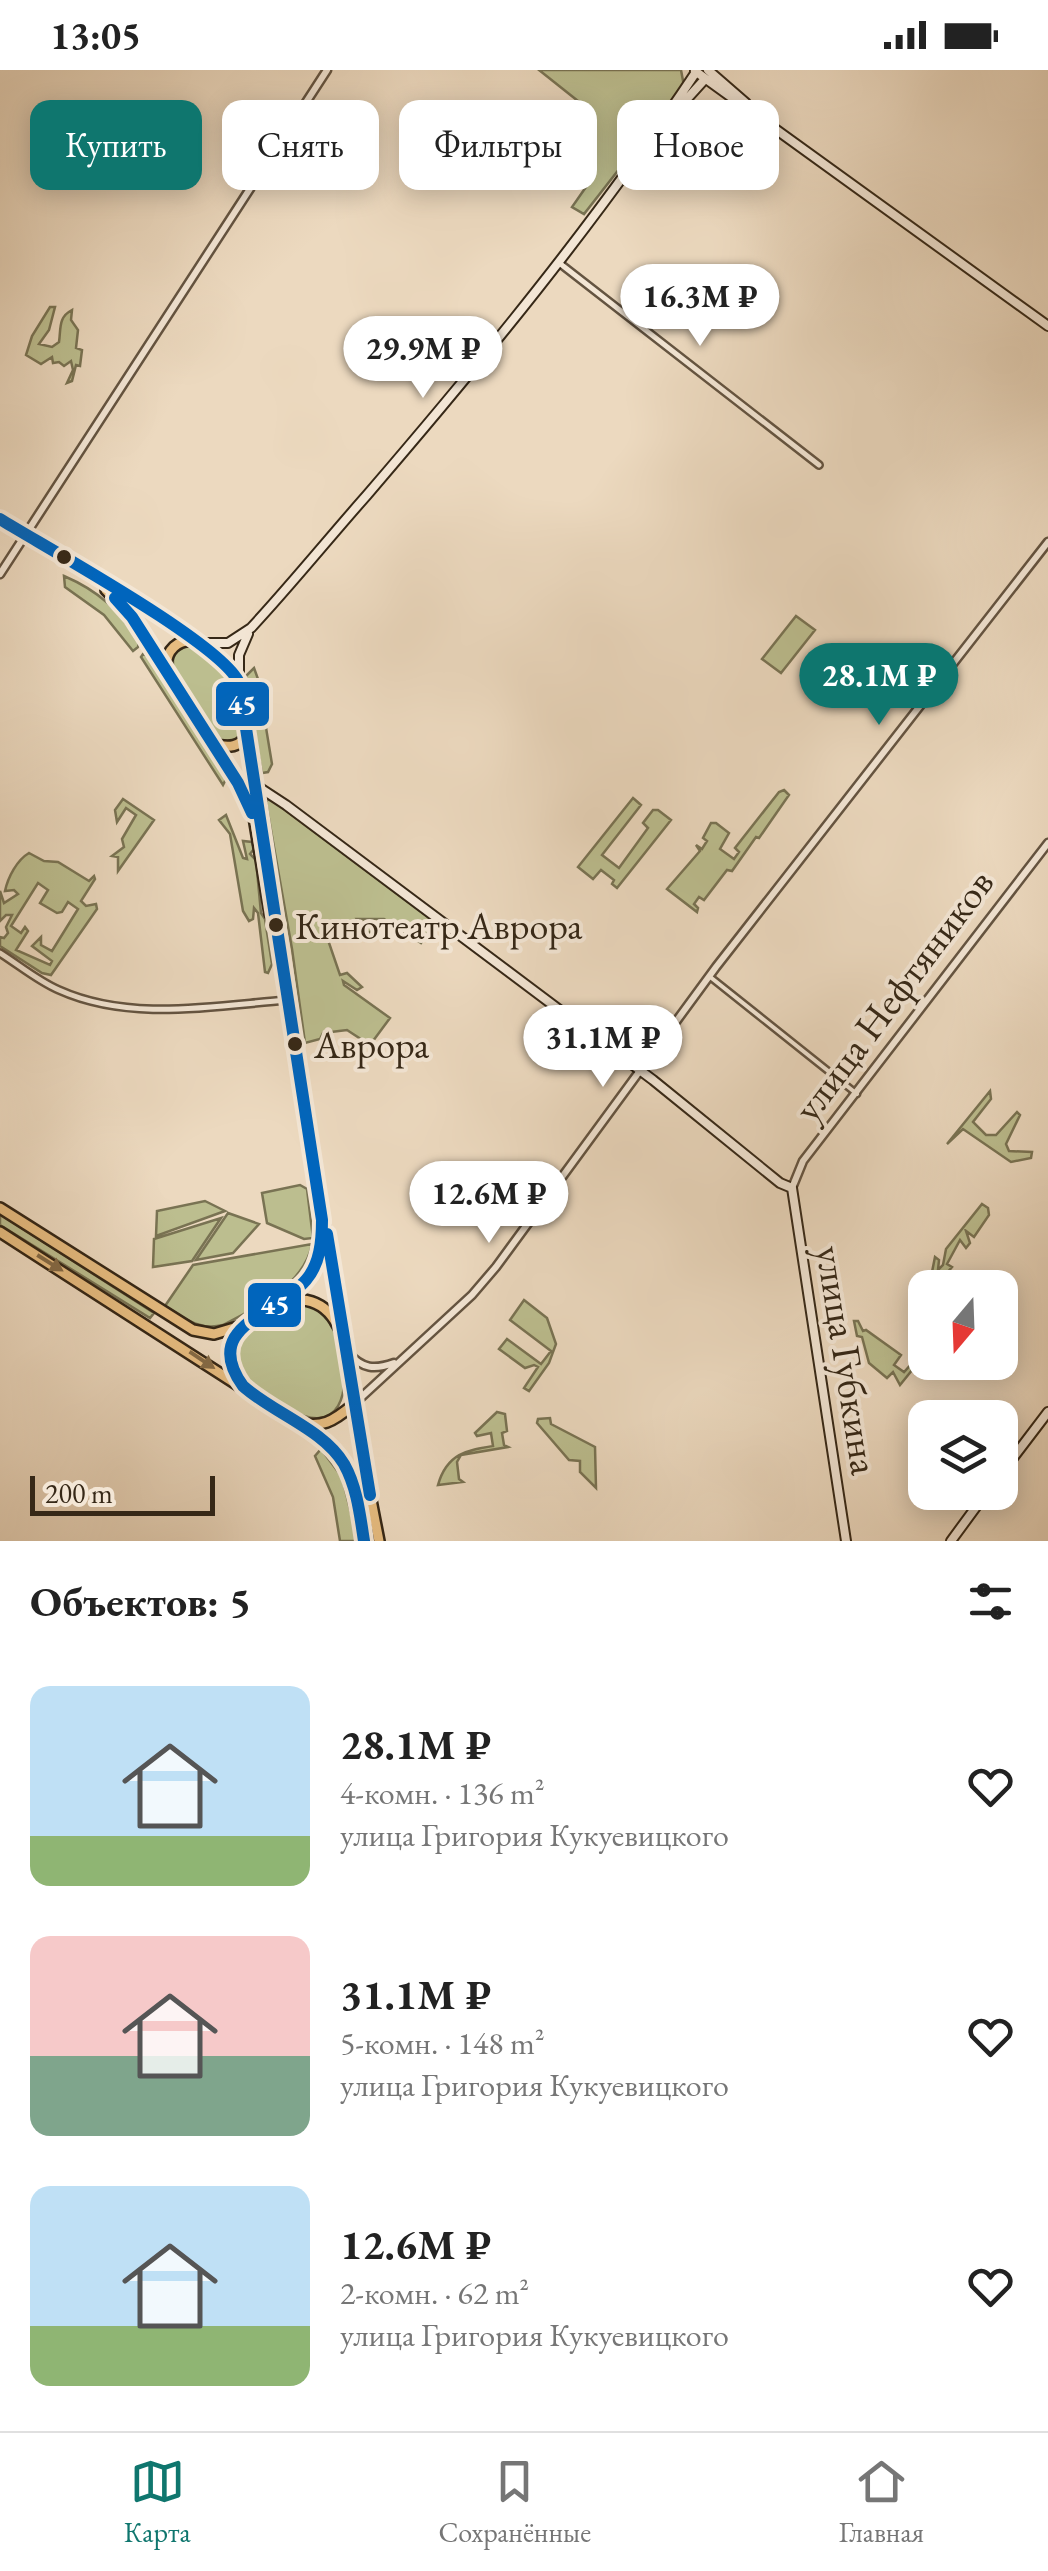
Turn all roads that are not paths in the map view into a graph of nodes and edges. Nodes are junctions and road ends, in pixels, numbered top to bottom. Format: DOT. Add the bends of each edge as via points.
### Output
graph roads {
  1 [pos="327,70"];
  2 [pos="696,71"];
  3 [pos="709,73"];
  4 [pos="678,100"];
  5 [pos="685,100"];
  6 [pos="617,184"];
  7 [pos="558,262"];
  8 [pos="1048,326"];
  9 [pos="819,465"];
  10 [pos="0,519"];
  11 [pos="25,535"];
  12 [pos="1048,542"];
  13 [pos="0,574"];
  14 [pos="97,582"];
  15 [pos="251,628"];
  16 [pos="202,643"];
  17 [pos="166,670"];
  18 [pos="240,683"];
  19 [pos="248,732"];
  20 [pos="213,744"];
  21 [pos="257,786"];
  22 [pos="1048,842"];
  23 [pos="0,953"];
  24 [pos="284,976"];
  25 [pos="709,976"];
  26 [pos="287,1000"];
  27 [pos="639,1071"];
  28 [pos="857,1094"];
  29 [pos="792,1188"];
  30 [pos="0,1208"];
  31 [pos="322,1220"];
  32 [pos="0,1232"];
  33 [pos="275,1305"];
  34 [pos="247,1322"];
  35 [pos="346,1346"];
  36 [pos="400,1361"];
  37 [pos="244,1388"];
  38 [pos="354,1404"];
  39 [pos="1048,1412"];
  40 [pos="294,1420"];
  41 [pos="1018,1451"];
  42 [pos="974,1510"];
  43 [pos="364,1541"];
  44 [pos="379,1541"];
  45 [pos="846,1541"];
  46 [pos="951,1541"];
  1 -- 11 [label="street"];
  2 -- 3 [label="main road"];
  2 -- 4 [label="main road"];
  3 -- 5 [label="main road"];
  3 -- 8 [label="main road"];
  6 -- 7 [label="main road"];
  7 -- 9 [label="street"];
  7 -- 15 [label="main road"];
  10 -- 11 [label="main road"];
  11 -- 13 [label="street"];
  11 -- 14 [label="main road"];
  12 -- 25 [label="street"];
  14 -- 16 [label="main road"];
  14 -- 17 [label="main road" via="132,617"];
  15 -- 16 [label="main road" via="228,643"];
  15 -- 18 [label="main road" via="239,655"];
  16 -- 17 [label="main road" via="176,645"];
  16 -- 18 [label="main road"];
  17 -- 20 [label="main road"];
  18 -- 19 [label="main road"];
  19 -- 20 [label="main road" via="228,748"];
  19 -- 21 [label="main road"];
  20 -- 24 [label="main road" via="254,817"];
  21 -- 24 [label="main road"];
  21 -- 27 [label="main road"];
  22 -- 28 [label="street, улица Нефтяников"];
  23 -- 26 [label="street" via="64,992 126,1008"];
  24 -- 26 [label="main road"];
  25 -- 27 [label="street"];
  25 -- 28 [label="street"];
  26 -- 31 [label="main road"];
  27 -- 29 [label="main road"];
  27 -- 36 [label="street" via="481,1286"];
  28 -- 29 [label="street, улица Нефтяников" via="803,1162"];
  29 -- 45 [label="main road, улица Губкина"];
  30 -- 34 [label="main road" via="192,1330 214,1334"];
  31 -- 33 [label="main road" via="309,1277"];
  31 -- 35 [label="main road"];
  32 -- 37 [label="main road, one-way"];
  33 -- 34 [label="main road"];
  33 -- 35 [label="main road" via="292,1298 325,1307"];
  34 -- 37 [label="main road" via="230,1355"];
  35 -- 36 [label="street" via="356,1362 374,1368"];
  35 -- 38 [label="main road"];
  36 -- 38 [label="street"];
  37 -- 40 [label="main road"];
  38 -- 40 [label="main road" via="326,1424"];
  38 -- 44 [label="main road"];
  39 -- 41 [label="main road"];
  40 -- 43 [label="main road" via="342,1460"];
  42 -- 46 [label="main road"];
}
